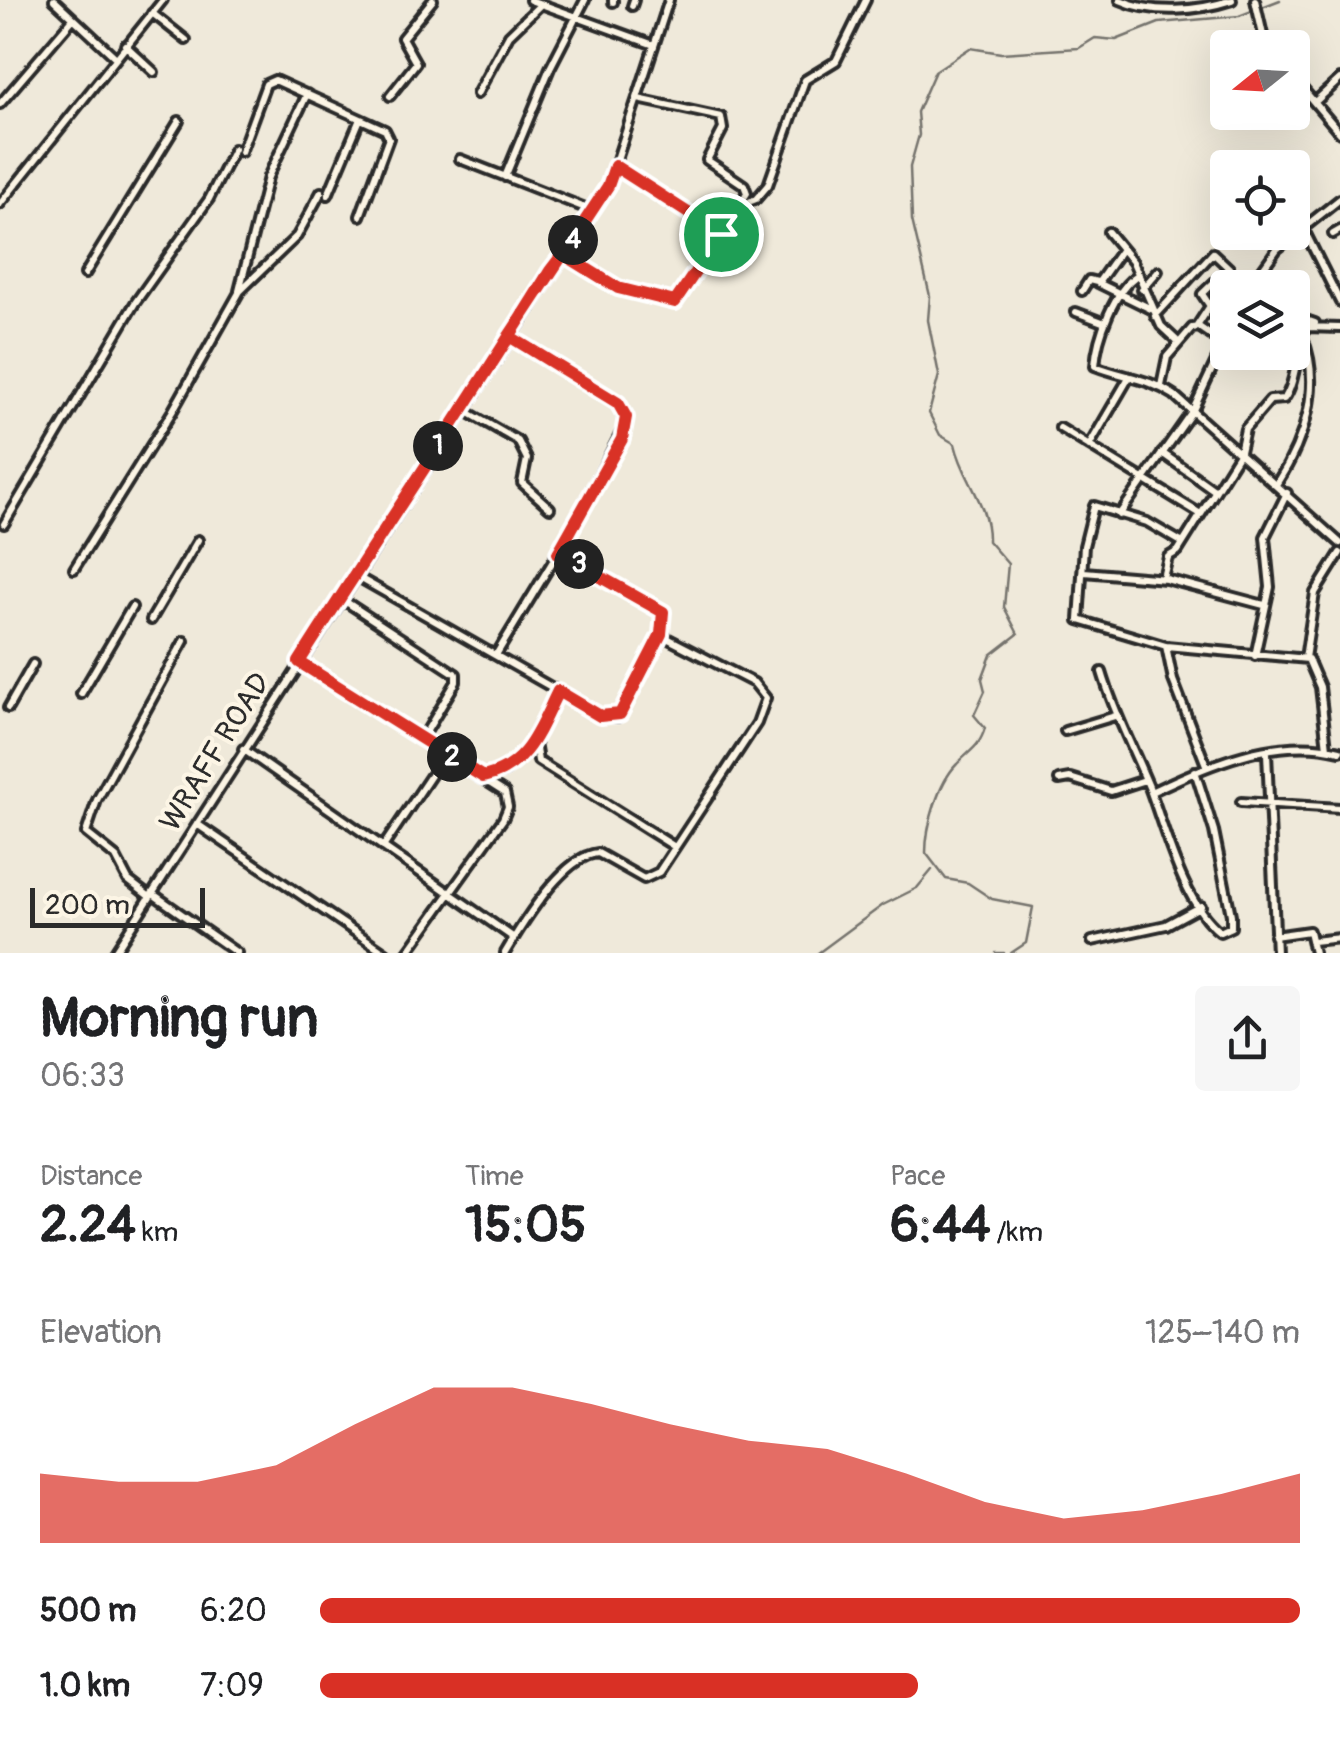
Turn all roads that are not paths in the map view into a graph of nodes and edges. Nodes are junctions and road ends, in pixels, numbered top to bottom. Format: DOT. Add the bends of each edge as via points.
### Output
graph roads {
  1 [pos="54,0"];
  2 [pos="163,0"];
  3 [pos="434,0"];
  4 [pos="530,0"];
  5 [pos="585,0"];
  6 [pos="669,0"];
  7 [pos="1120,0"];
  8 [pos="1232,0"];
  9 [pos="862,1"];
  10 [pos="541,4"];
  11 [pos="1256,4"];
  12 [pos="152,13"];
  13 [pos="576,16"];
  14 [pos="72,20"];
  15 [pos="1262,30"];
  16 [pos="186,40"];
  17 [pos="125,45"];
  18 [pos="654,45"];
  19 [pos="115,57"];
  20 [pos="154,72"];
  21 [pos="1340,79"];
  22 [pos="308,94"];
  23 [pos="477,94"];
  24 [pos="1310,95"];
  25 [pos="390,96"];
  26 [pos="638,99"];
  27 [pos="1316,101"];
  28 [pos="0,104"];
  29 [pos="360,119"];
  30 [pos="179,121"];
  31 [pos="1340,133"];
  32 [pos="460,160"];
  33 [pos="615,166"];
  34 [pos="506,177"];
  35 [pos="1340,198"];
  36 [pos="0,204"];
  37 [pos="739,206"];
  38 [pos="592,211"];
  39 [pos="360,216"];
  40 [pos="1310,222"];
  41 [pos="1108,232"];
  42 [pos="721,234"];
  43 [pos="1310,241"];
  44 [pos="1122,248"];
  45 [pos="563,254"];
  46 [pos="1158,272"];
  47 [pos="86,274"];
  48 [pos="1140,274"];
  49 [pos="1098,282"];
  50 [pos="1141,290"];
  51 [pos="1082,291"];
  52 [pos="239,292"];
  53 [pos="1122,295"];
  54 [pos="1339,297"];
  55 [pos="1076,312"];
  56 [pos="1154,312"];
  57 [pos="1310,322"];
  58 [pos="1105,323"];
  59 [pos="1316,324"];
  60 [pos="1196,326"];
  61 [pos="1310,326"];
  62 [pos="1340,328"];
  63 [pos="1210,335"];
  64 [pos="509,336"];
  65 [pos="1176,340"];
  66 [pos="1213,370"];
  67 [pos="1292,370"];
  68 [pos="1310,370"];
  69 [pos="1128,379"];
  70 [pos="1160,386"];
  71 [pos="462,409"];
  72 [pos="1193,410"];
  73 [pos="1060,428"];
  74 [pos="1090,446"];
  75 [pos="1162,452"];
  76 [pos="1240,452"];
  77 [pos="1144,478"];
  78 [pos="1276,483"];
  79 [pos="1214,490"];
  80 [pos="1287,493"];
  81 [pos="550,508"];
  82 [pos="1199,513"];
  83 [pos="1119,515"];
  84 [pos="4,524"];
  85 [pos="198,540"];
  86 [pos="1184,543"];
  87 [pos="1340,544"];
  88 [pos="558,553"];
  89 [pos="1340,554"];
  90 [pos="74,570"];
  91 [pos="1083,572"];
  92 [pos="356,576"];
  93 [pos="1162,578"];
  94 [pos="340,598"];
  95 [pos="1264,605"];
  96 [pos="132,608"];
  97 [pos="151,620"];
  98 [pos="661,634"];
  99 [pos="184,641"];
  100 [pos="1166,646"];
  101 [pos="496,655"];
  102 [pos="1254,656"];
  103 [pos="1305,658"];
  104 [pos="299,662"];
  105 [pos="32,664"];
  106 [pos="1102,672"];
  107 [pos="558,691"];
  108 [pos="81,694"];
  109 [pos="8,708"];
  110 [pos="1115,716"];
  111 [pos="1065,732"];
  112 [pos="422,739"];
  113 [pos="532,747"];
  114 [pos="1327,748"];
  115 [pos="243,750"];
  116 [pos="1267,752"];
  117 [pos="1340,752"];
  118 [pos="446,754"];
  119 [pos="524,755"];
  120 [pos="536,758"];
  121 [pos="1206,765"];
  122 [pos="1195,771"];
  123 [pos="483,777"];
  124 [pos="1058,780"];
  125 [pos="1145,780"];
  126 [pos="1150,792"];
  127 [pos="1241,802"];
  128 [pos="1268,805"];
  129 [pos="1340,808"];
  130 [pos="197,824"];
  131 [pos="384,847"];
  132 [pos="675,848"];
  133 [pos="450,893"];
  134 [pos="151,895"];
  135 [pos="1200,906"];
  136 [pos="1274,936"];
  137 [pos="514,938"];
  138 [pos="1340,938"];
  139 [pos="1312,940"];
  140 [pos="1092,941"];
  141 [pos="114,953"];
  142 [pos="237,953"];
  143 [pos="386,953"];
  144 [pos="407,953"];
  145 [pos="505,953"];
  146 [pos="1276,953"];
  147 [pos="1314,953"];
  1 -- 14 [label="street"];
  2 -- 12 [label="street"];
  3 -- 25 [label="street" via="402,38 416,64"];
  4 -- 10 [label="street"];
  5 -- 13 [label="street"];
  6 -- 18 [label="street, WRAFF ROAD"];
  7 -- 8 [label="street" via="1174,8"];
  9 -- 37 [label="street" via="836,60 805,80 768,185"];
  10 -- 13 [label="street"];
  10 -- 23 [label="street" via="509,35"];
  11 -- 15 [label="street"];
  12 -- 16 [label="street"];
  12 -- 17 [label="street"];
  13 -- 18 [label="street"];
  13 -- 34 [label="street"];
  14 -- 19 [label="street"];
  14 -- 28 [label="street"];
  17 -- 19 [label="street"];
  17 -- 20 [label="street"];
  18 -- 26 [label="street, WRAFF ROAD"];
  19 -- 36 [label="street"];
  21 -- 27 [label="street"];
  22 -- 29 [label="street"];
  22 -- 52 [label="street" via="268,177"];
  22 -- 84 [label="street" via="270,81 210,200 135,303"];
  24 -- 27 [label="street"];
  26 -- 33 [label="street, WRAFF ROAD"];
  26 -- 37 [label="street" via="721,117 723,129 707,160 746,188"];
  27 -- 31 [label="street"];
  29 -- 39 [label="street" via="389,138"];
  29 -- 52 [label="street" via="297,236"];
  30 -- 47 [label="street"];
  32 -- 34 [label="street"];
  33 -- 38 [label="street, WRAFF ROAD"];
  33 -- 42 [label="street"];
  34 -- 38 [label="street"];
  35 -- 40 [label="street"];
  37 -- 42 [label="street"];
  38 -- 45 [label="street, WRAFF ROAD"];
  41 -- 44 [label="street"];
  42 -- 45 [label="street" via="675,302 618,288"];
  43 -- 54 [label="street"];
  44 -- 48 [label="street"];
  44 -- 49 [label="street"];
  45 -- 64 [label="street, WRAFF ROAD"];
  46 -- 50 [label="street"];
  48 -- 50 [label="street"];
  48 -- 53 [label="street"];
  49 -- 51 [label="street" via="1089,280"];
  49 -- 53 [label="street"];
  50 -- 56 [label="street"];
  52 -- 90 [label="street"];
  53 -- 56 [label="street"];
  53 -- 58 [label="street"];
  55 -- 58 [label="street"];
  56 -- 60 [label="street" via="1213,253 1229,268 1202,294 1210,306"];
  56 -- 65 [label="street"];
  57 -- 59 [label="street"];
  58 -- 69 [label="street" via="1094,364"];
  59 -- 61 [label="street"];
  59 -- 62 [label="street"];
  60 -- 63 [label="street"];
  60 -- 65 [label="street"];
  64 -- 71 [label="street, WRAFF ROAD"];
  64 -- 88 [label="street" via="618,403 626,417 622,439"];
  65 -- 70 [label="street"];
  66 -- 72 [label="street"];
  67 -- 76 [label="street" via="1292,388 1284,399 1270,400 1245,429"];
  68 -- 78 [label="street" via="1311,400 1292,460"];
  69 -- 70 [label="street"];
  69 -- 74 [label="street"];
  70 -- 72 [label="street"];
  71 -- 81 [label="street" via="518,440 527,459 522,482"];
  71 -- 92 [label="street, WRAFF ROAD"];
  72 -- 75 [label="street"];
  72 -- 76 [label="street"];
  73 -- 74 [label="street"];
  74 -- 77 [label="street"];
  75 -- 77 [label="street"];
  75 -- 79 [label="street"];
  76 -- 78 [label="street"];
  76 -- 79 [label="street"];
  77 -- 82 [label="street"];
  77 -- 83 [label="street"];
  78 -- 80 [label="street"];
  79 -- 82 [label="street"];
  80 -- 87 [label="street"];
  80 -- 95 [label="street" via="1265,538 1270,587"];
  82 -- 86 [label="street"];
  83 -- 86 [label="street"];
  83 -- 91 [label="street" via="1094,506"];
  85 -- 97 [label="street"];
  86 -- 93 [label="street" via="1168,558"];
  88 -- 98 [label="street" via="663,612"];
  88 -- 101 [label="street"];
  89 -- 103 [label="street" via="1315,594"];
  91 -- 93 [label="street"];
  91 -- 100 [label="street" via="1080,621"];
  92 -- 94 [label="street, WRAFF ROAD"];
  92 -- 101 [label="street"];
  93 -- 95 [label="street"];
  94 -- 104 [label="street, WRAFF ROAD"];
  94 -- 112 [label="street" via="456,674"];
  95 -- 102 [label="street"];
  96 -- 108 [label="street"];
  98 -- 107 [label="street" via="617,717 600,716"];
  98 -- 132 [label="street" via="754,684 766,698 758,723"];
  99 -- 134 [label="street" via="97,800 86,833 116,857 128,880"];
  100 -- 102 [label="street"];
  100 -- 121 [label="street"];
  101 -- 107 [label="street"];
  102 -- 103 [label="street"];
  103 -- 114 [label="street" via="1316,673"];
  104 -- 112 [label="street"];
  104 -- 115 [label="street, WRAFF ROAD"];
  105 -- 109 [label="street"];
  106 -- 110 [label="street"];
  107 -- 113 [label="street"];
  110 -- 111 [label="street"];
  110 -- 125 [label="street"];
  112 -- 118 [label="street"];
  113 -- 119 [label="street"];
  113 -- 120 [label="street"];
  114 -- 116 [label="street"];
  114 -- 117 [label="street"];
  115 -- 130 [label="street, WRAFF ROAD"];
  115 -- 131 [label="street"];
  116 -- 121 [label="street"];
  116 -- 128 [label="street"];
  118 -- 123 [label="street"];
  118 -- 131 [label="street"];
  119 -- 120 [label="street"];
  119 -- 123 [label="street" via="505,772"];
  120 -- 132 [label="street"];
  121 -- 122 [label="street"];
  122 -- 126 [label="street"];
  122 -- 135 [label="street" via="1214,831 1231,927 1218,932"];
  123 -- 133 [label="street" via="506,794 508,806"];
  124 -- 125 [label="street" via="1116,791"];
  125 -- 126 [label="street"];
  126 -- 135 [label="street"];
  127 -- 128 [label="street"];
  128 -- 129 [label="street"];
  128 -- 136 [label="street"];
  130 -- 134 [label="street, WRAFF ROAD"];
  130 -- 143 [label="street"];
  131 -- 133 [label="street"];
  132 -- 137 [label="street" via="647,879 598,854 572,861"];
  133 -- 137 [label="street"];
  133 -- 144 [label="street"];
  134 -- 141 [label="street, WRAFF ROAD"];
  134 -- 142 [label="street"];
  135 -- 140 [label="street" via="1166,925"];
  136 -- 139 [label="street" via="1308,932"];
  136 -- 146 [label="street"];
  137 -- 145 [label="street"];
  138 -- 139 [label="street"];
  139 -- 147 [label="street"];
}
